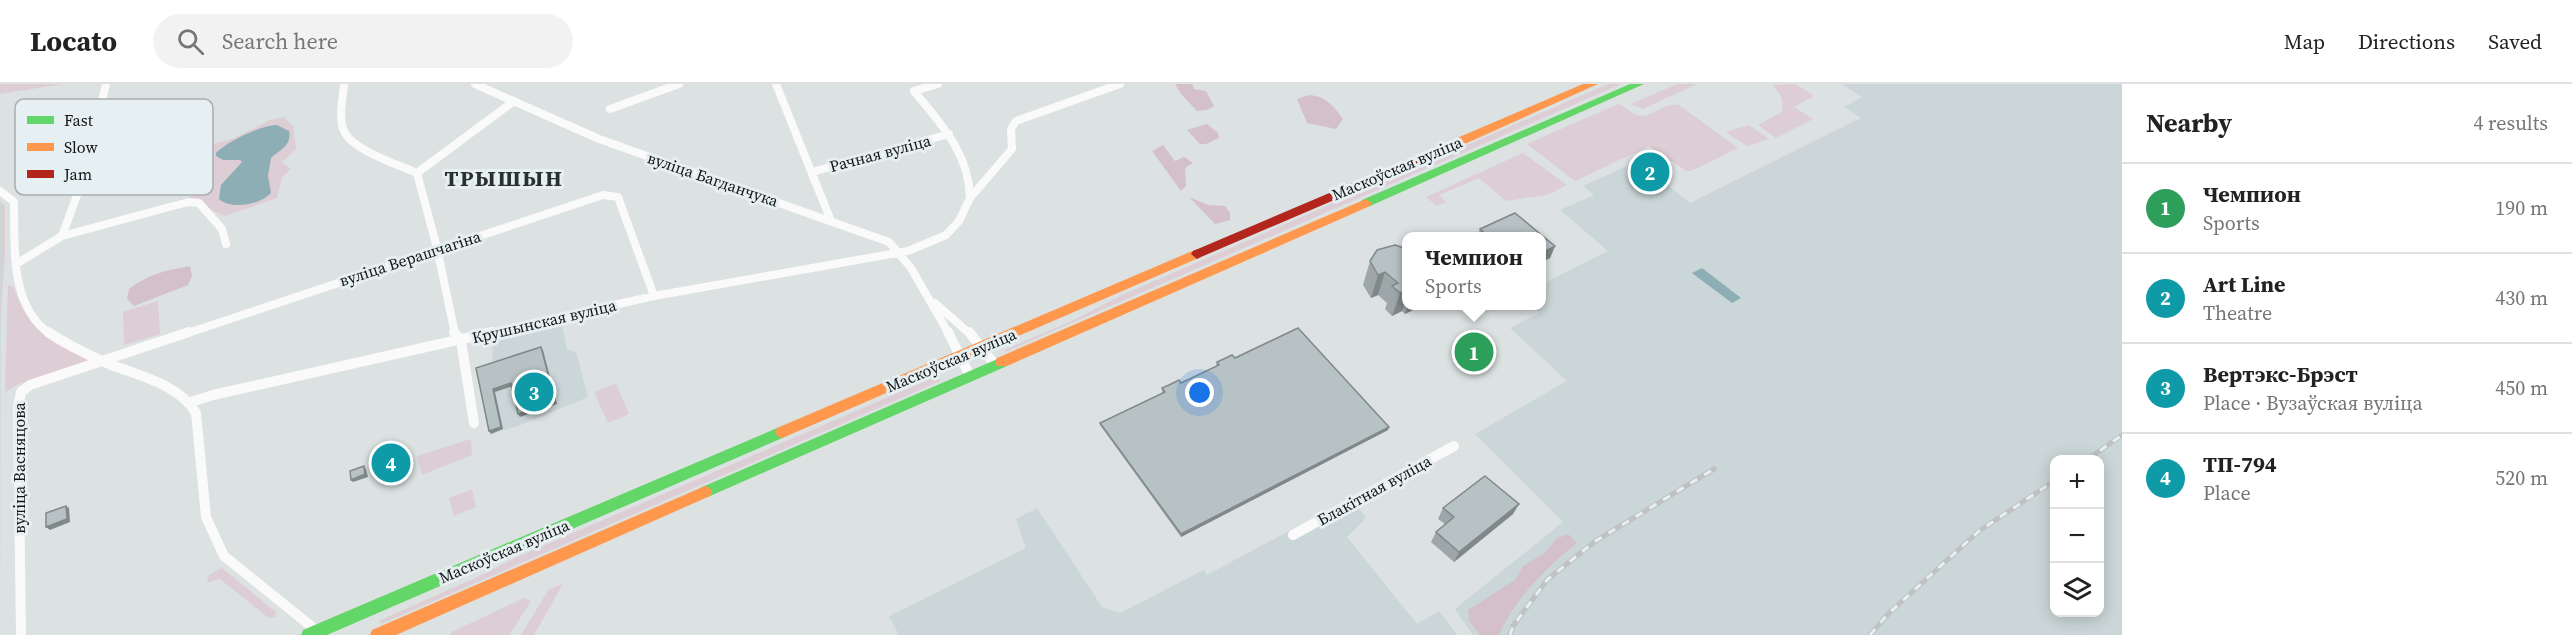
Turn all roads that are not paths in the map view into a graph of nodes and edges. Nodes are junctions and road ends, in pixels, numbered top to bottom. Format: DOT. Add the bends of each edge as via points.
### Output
graph roads {
  1 [pos="106,84"];
  2 [pos="344,84"];
  3 [pos="474,84"];
  4 [pos="679,84"];
  5 [pos="776,84"];
  6 [pos="938,84"];
  7 [pos="1120,84"];
  8 [pos="1593,84"];
  9 [pos="1639,84"];
  10 [pos="100,99"];
  11 [pos="514,101"];
  12 [pos="610,109"];
  13 [pos="949,134"];
  14 [pos="812,172"];
  15 [pos="417,173"];
  16 [pos="0,190"];
  17 [pos="77,195"];
  18 [pos="970,198"];
  19 [pos="831,221"];
  20 [pos="62,236"];
  21 [pos="226,244"];
  22 [pos="437,248"];
  23 [pos="900,254"];
  24 [pos="16,264"];
  25 [pos="654,296"];
  26 [pos="930,299"];
  27 [pos="461,341"];
  28 [pos="981,347"];
  29 [pos="960,356"];
  30 [pos="104,360"];
  31 [pos="995,365"];
  32 [pos="970,376"];
  33 [pos="191,402"];
  34 [pos="474,423"];
  35 [pos="1454,446"];
  36 [pos="1293,536"];
  37 [pos="313,633"];
  38 [pos="21,635"];
  39 [pos="378,635"];
  1 -- 10 [label="street"];
  2 -- 15 [label="street" via="346,135 356,144"];
  3 -- 11 [label="street, вуліца Багданчука"];
  4 -- 12 [label="street"];
  5 -- 14 [label="street"];
  6 -- 13 [label="street" via="914,91"];
  7 -- 18 [label="street" via="1016,121 1011,129 1012,149"];
  8 -- 28 [label="main road, Маскоўская вуліца"];
  9 -- 31 [label="main road, Маскоўская вуліца"];
  11 -- 15 [label="street"];
  11 -- 19 [label="street, вуліца Багданчука" via="599,139"];
  13 -- 14 [label="street, Рачная вуліца"];
  13 -- 18 [label="street" via="968,169"];
  14 -- 19 [label="street"];
  15 -- 22 [label="street"];
  16 -- 24 [label="street" via="14,202"];
  17 -- 20 [label="street"];
  18 -- 23 [label="street" via="959,221 946,235"];
  19 -- 23 [label="street, вуліца Багданчука" via="889,242"];
  20 -- 21 [label="street" via="188,202 199,203 222,229"];
  20 -- 24 [label="street"];
  22 -- 25 [label="street, вуліца Верашчагіна" via="612,195 618,197"];
  22 -- 27 [label="street" via="453,331"];
  22 -- 30 [label="street, вуліца Верашчагіна"];
  23 -- 25 [label="street, Крушынская вуліца"];
  23 -- 26 [label="street, вуліца Багданчука"];
  24 -- 30 [label="street" via="26,305 38,324"];
  25 -- 27 [label="street, Крушынская вуліца"];
  26 -- 28 [label="street, вуліца Багданчука"];
  26 -- 29 [label="street, вуліца Багданчука"];
  27 -- 33 [label="street, Крушынская вуліца"];
  27 -- 34 [label="street"];
  28 -- 29 [label="main road, Маскоўская вуліца"];
  28 -- 31 [label="street, вуліца Багданчука"];
  29 -- 32 [label="street, вуліца Багданчука"];
  29 -- 37 [label="main road, Маскоўская вуліца"];
  30 -- 33 [label="street" via="172,389"];
  30 -- 38 [label="street, вуліца Васняцова" via="36,382 19,396"];
  31 -- 32 [label="main road, Маскоўская вуліца"];
  32 -- 39 [label="main road, Маскоўская вуліца"];
  33 -- 37 [label="street" via="196,413 206,517 225,556"];
  35 -- 36 [label="street, Блакітная вуліца"];
}
